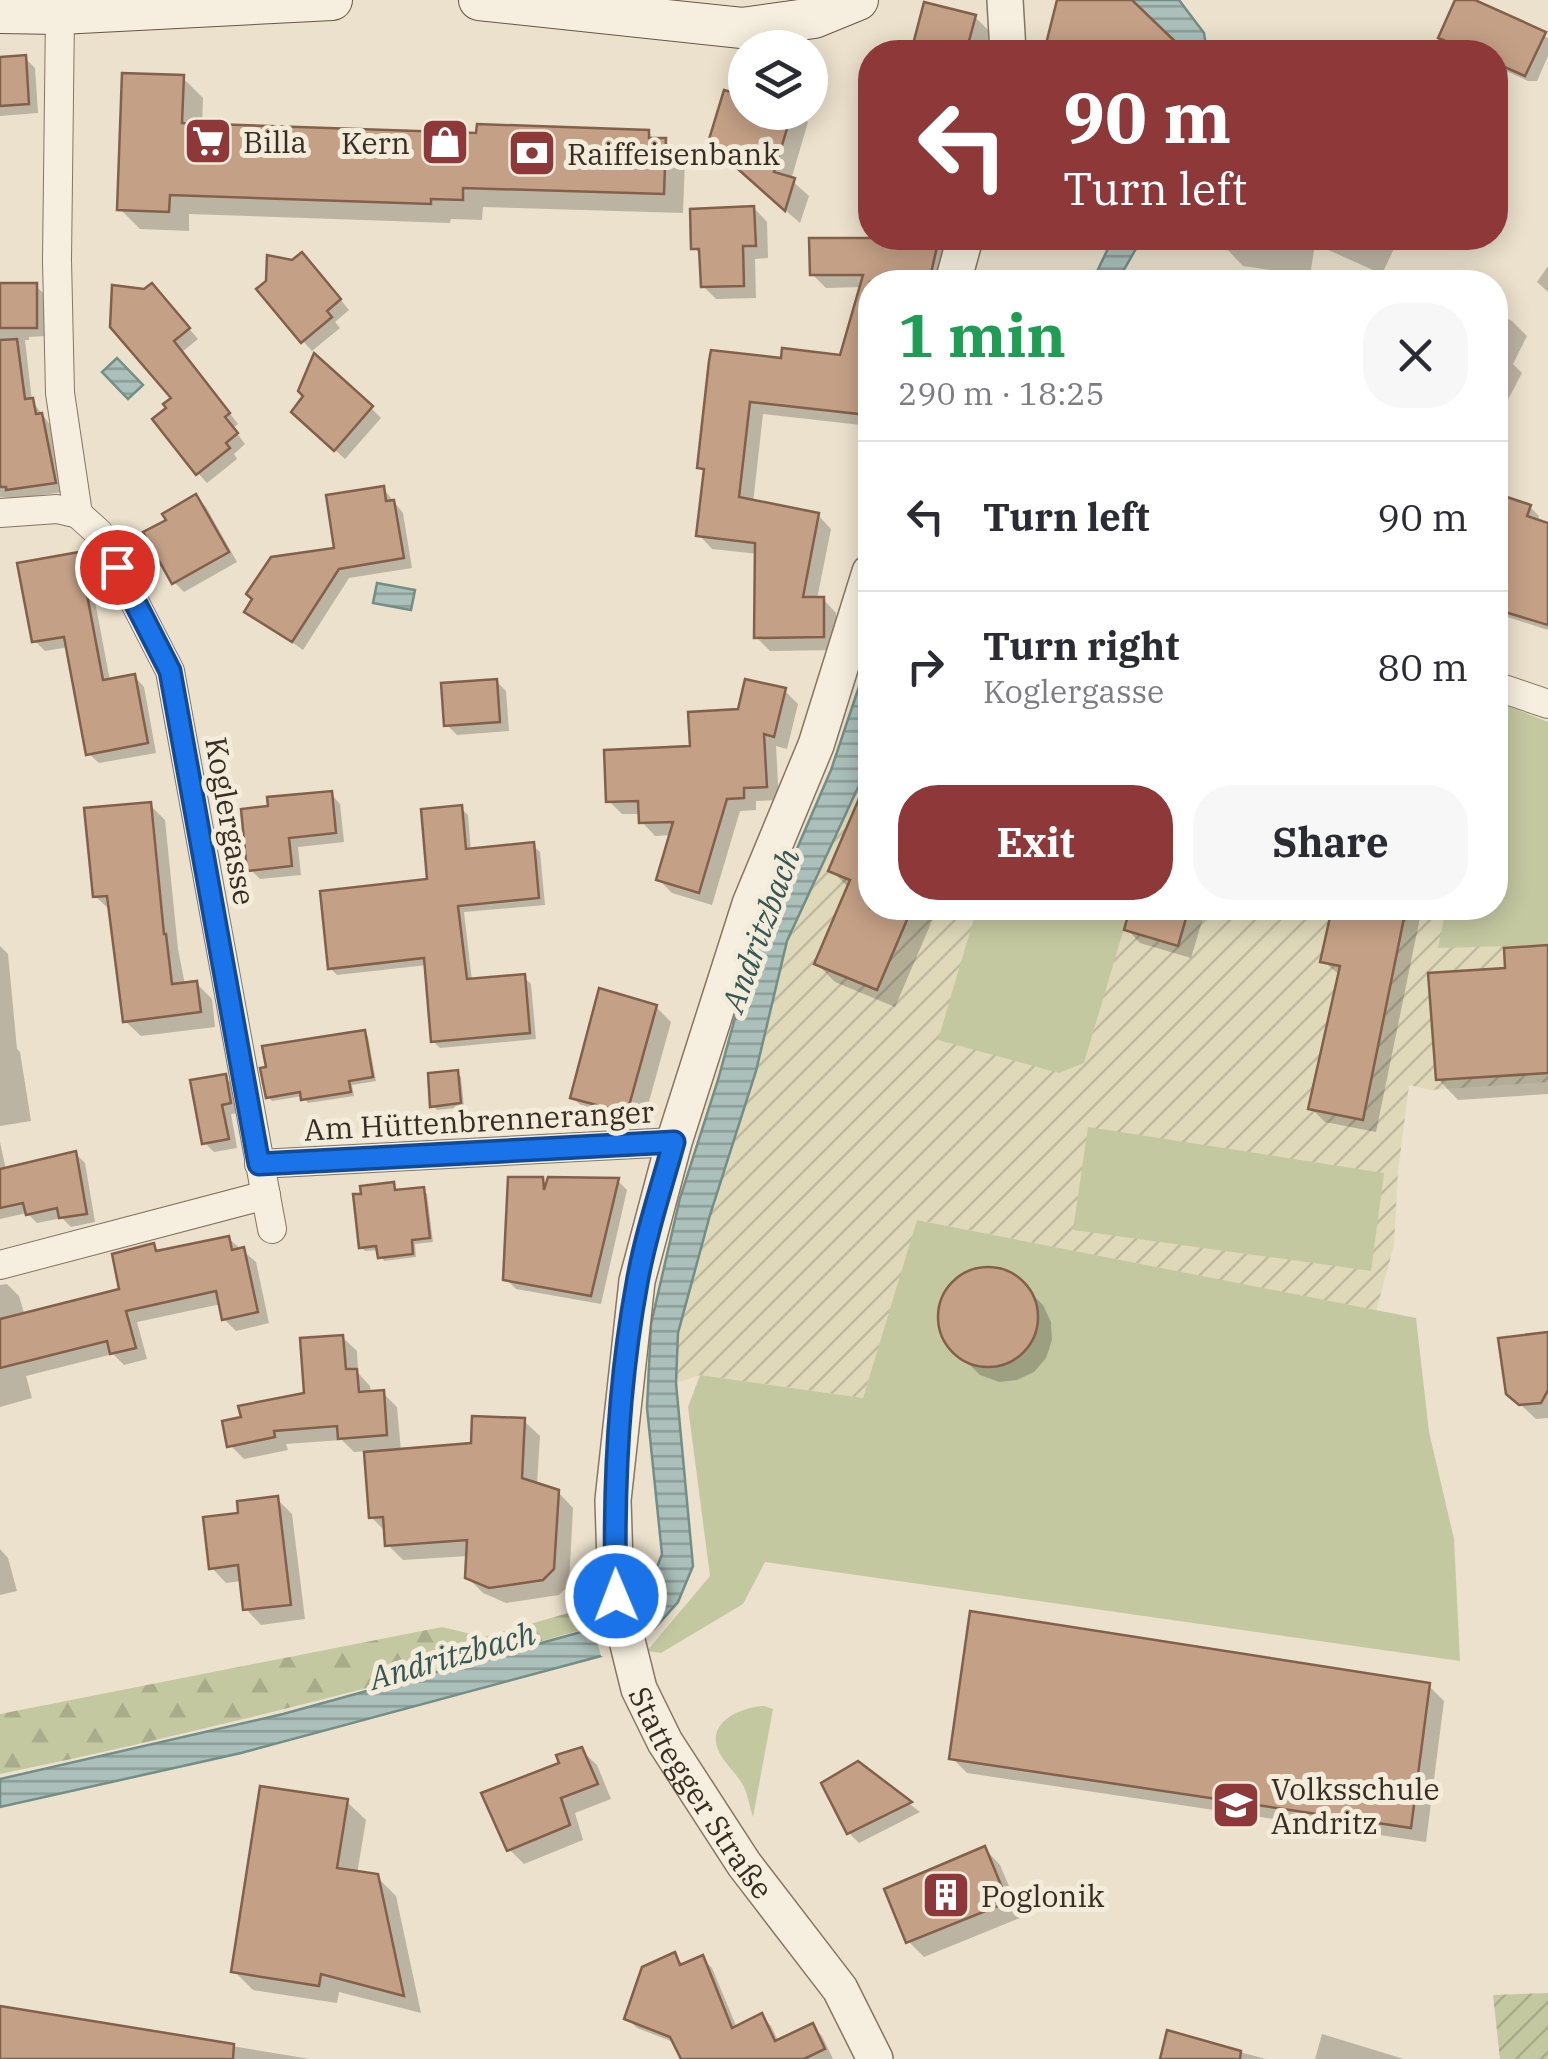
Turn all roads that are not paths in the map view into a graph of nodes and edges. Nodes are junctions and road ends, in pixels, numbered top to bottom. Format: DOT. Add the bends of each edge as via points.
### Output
graph roads {
  1 [pos="332,0"];
  2 [pos="479,0"];
  3 [pos="858,0"];
  4 [pos="1005,0"];
  5 [pos="0,13"];
  6 [pos="60,14"];
  7 [pos="1007,40"];
  8 [pos="0,513"];
  9 [pos="78,514"];
  10 [pos="858,610"];
  11 [pos="1508,690"];
  12 [pos="1548,704"];
  13 [pos="674,1142"];
  14 [pos="259,1164"];
  15 [pos="266,1194"];
  16 [pos="272,1229"];
  17 [pos="0,1265"];
  18 [pos="874,2059"];
  1 -- 6 [label="main road"];
  2 -- 3 [label="main road" via="742,28 814,18"];
  4 -- 7 [label="street"];
  5 -- 6 [label="main road"];
  6 -- 9 [label="street" via="60,393"];
  8 -- 9 [label="street"];
  9 -- 14 [label="street, Koglergasse" via="99,533 170,671"];
  10 -- 13 [label="street, Stattegger Straße" via="816,745 750,904"];
  11 -- 12 [label="street"];
  13 -- 14 [label="street, Am Hüttenbrenneranger"];
  13 -- 18 [label="street, Stattegger Straße" via="632,1318 613,1500 616,1596 639,1690 666,1742 744,1864 840,1989"];
  14 -- 15 [label="street"];
  15 -- 16 [label="street"];
  15 -- 17 [label="street"];
}
